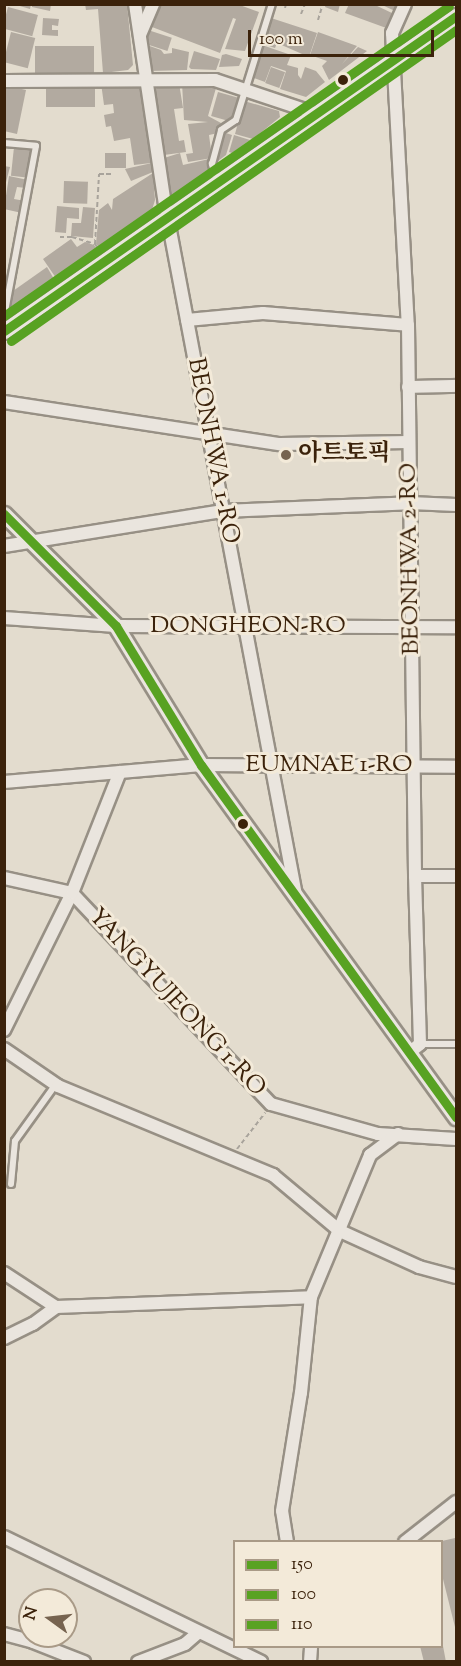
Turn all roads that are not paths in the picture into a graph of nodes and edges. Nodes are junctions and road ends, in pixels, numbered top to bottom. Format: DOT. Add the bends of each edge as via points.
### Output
graph roads {
  1 [pos="135,4"];
  2 [pos="153,4"];
  3 [pos="272,4"];
  4 [pos="405,4"];
  5 [pos="456,16"];
  6 [pos="139,36"];
  7 [pos="393,60"];
  8 [pos="146,79"];
  9 [pos="4,81"];
  10 [pos="245,90"];
  11 [pos="316,114"];
  12 [pos="4,143"];
  13 [pos="217,183"];
  14 [pos="168,217"];
  15 [pos="4,317"];
  16 [pos="187,320"];
  17 [pos="408,325"];
  18 [pos="4,331"];
  19 [pos="456,386"];
  20 [pos="408,387"];
  21 [pos="4,402"];
  22 [pos="208,432"];
  23 [pos="409,442"];
  24 [pos="410,503"];
  25 [pos="456,505"];
  26 [pos="223,511"];
  27 [pos="4,514"];
  28 [pos="30,540"];
  29 [pos="4,546"];
  30 [pos="4,618"];
  31 [pos="116,626"];
  32 [pos="412,627"];
  33 [pos="456,627"];
  34 [pos="245,628"];
  35 [pos="201,765"];
  36 [pos="271,766"];
  37 [pos="414,766"];
  38 [pos="456,766"];
  39 [pos="120,772"];
  40 [pos="4,782"];
  41 [pos="415,876"];
  42 [pos="456,876"];
  43 [pos="4,878"];
  44 [pos="72,893"];
  45 [pos="296,896"];
  46 [pos="4,1030"];
  47 [pos="456,1044"];
  48 [pos="415,1048"];
  49 [pos="4,1049"];
  50 [pos="56,1084"];
  51 [pos="456,1117"];
  52 [pos="398,1134"];
  53 [pos="456,1139"];
  54 [pos="11,1184"];
  55 [pos="340,1231"];
  56 [pos="4,1273"];
  57 [pos="456,1277"];
  58 [pos="311,1297"];
  59 [pos="56,1307"];
  60 [pos="4,1338"];
  61 [pos="456,1502"];
  62 [pos="4,1538"];
  63 [pos="287,1540"];
  64 [pos="408,1540"];
  65 [pos="200,1632"];
  66 [pos="4,1634"];
  67 [pos="256,1648"];
  68 [pos="244,1658"];
  69 [pos="84,1662"];
  70 [pos="138,1662"];
  71 [pos="261,1662"];
  1 -- 6 [label="street, BEONHWA 1-RO"];
  2 -- 6 [label="street"];
  3 -- 10 [label="lane"];
  4 -- 7 [label="street, BEONHWA 2-RO" via="392,33"];
  5 -- 7 [label="street"];
  6 -- 8 [label="street, BEONHWA 1-RO"];
  7 -- 11 [label="street"];
  7 -- 17 [label="street, BEONHWA 2-RO"];
  8 -- 9 [label="street"];
  8 -- 10 [label="street" via="215,80"];
  8 -- 14 [label="street, BEONHWA 1-RO"];
  10 -- 11 [label="street"];
  10 -- 13 [label="lane" via="236,120 221,130 212,164"];
  11 -- 13 [label="street"];
  12 -- 15 [label="lane" via="36,146"];
  13 -- 14 [label="street"];
  14 -- 16 [label="street, BEONHWA 1-RO"];
  14 -- 18 [label="street"];
  16 -- 17 [label="street" via="263,314"];
  16 -- 22 [label="street, BEONHWA 1-RO"];
  17 -- 20 [label="street, BEONHWA 2-RO"];
  19 -- 20 [label="street"];
  20 -- 23 [label="street, BEONHWA 2-RO"];
  21 -- 22 [label="street"];
  22 -- 23 [label="street" via="280,444"];
  22 -- 26 [label="street, BEONHWA 1-RO"];
  23 -- 24 [label="street, BEONHWA 2-RO"];
  24 -- 25 [label="street"];
  24 -- 26 [label="street"];
  24 -- 32 [label="street, BEONHWA 2-RO"];
  26 -- 28 [label="street"];
  26 -- 34 [label="street, BEONHWA 1-RO"];
  27 -- 28 [label="street"];
  28 -- 29 [label="street"];
  28 -- 31 [label="street"];
  30 -- 31 [label="street, DONGHEON-RO"];
  31 -- 34 [label="street, DONGHEON-RO"];
  31 -- 35 [label="street"];
  32 -- 33 [label="street, DONGHEON-RO"];
  32 -- 34 [label="street, DONGHEON-RO"];
  32 -- 37 [label="street, BEONHWA 2-RO"];
  34 -- 36 [label="street, BEONHWA 1-RO"];
  35 -- 36 [label="street, EUMNAE 1-RO"];
  35 -- 39 [label="street, EUMNAE 1-RO"];
  35 -- 45 [label="street"];
  36 -- 37 [label="street, EUMNAE 1-RO"];
  36 -- 45 [label="street, BEONHWA 1-RO"];
  37 -- 38 [label="street, EUMNAE 1-RO"];
  37 -- 41 [label="street, BEONHWA 2-RO"];
  39 -- 40 [label="street, EUMNAE 1-RO"];
  39 -- 44 [label="street"];
  41 -- 42 [label="street"];
  41 -- 48 [label="street, BEONHWA 2-RO"];
  43 -- 44 [label="street, YANGYUJEONG 1-RO"];
  44 -- 46 [label="street"];
  44 -- 52 [label="street, YANGYUJEONG 1-RO" via="271,1104 378,1134"];
  45 -- 48 [label="street"];
  47 -- 48 [label="lane"];
  48 -- 51 [label="street"];
  49 -- 50 [label="street"];
  50 -- 54 [label="lane" via="15,1141"];
  50 -- 55 [label="street" via="273,1175"];
  52 -- 53 [label="street, YANGYUJEONG 1-RO"];
  52 -- 55 [label="street" via="370,1155"];
  55 -- 57 [label="street" via="419,1267"];
  55 -- 58 [label="street"];
  56 -- 59 [label="street"];
  58 -- 59 [label="street"];
  58 -- 63 [label="street" via="282,1511"];
  59 -- 60 [label="street"];
  61 -- 64 [label="street"];
  62 -- 65 [label="street"];
  65 -- 68 [label="street"];
  65 -- 70 [label="street" via="185,1644"];
  66 -- 69 [label="street"];
  67 -- 68 [label="street"];
  68 -- 71 [label="street"];
}
